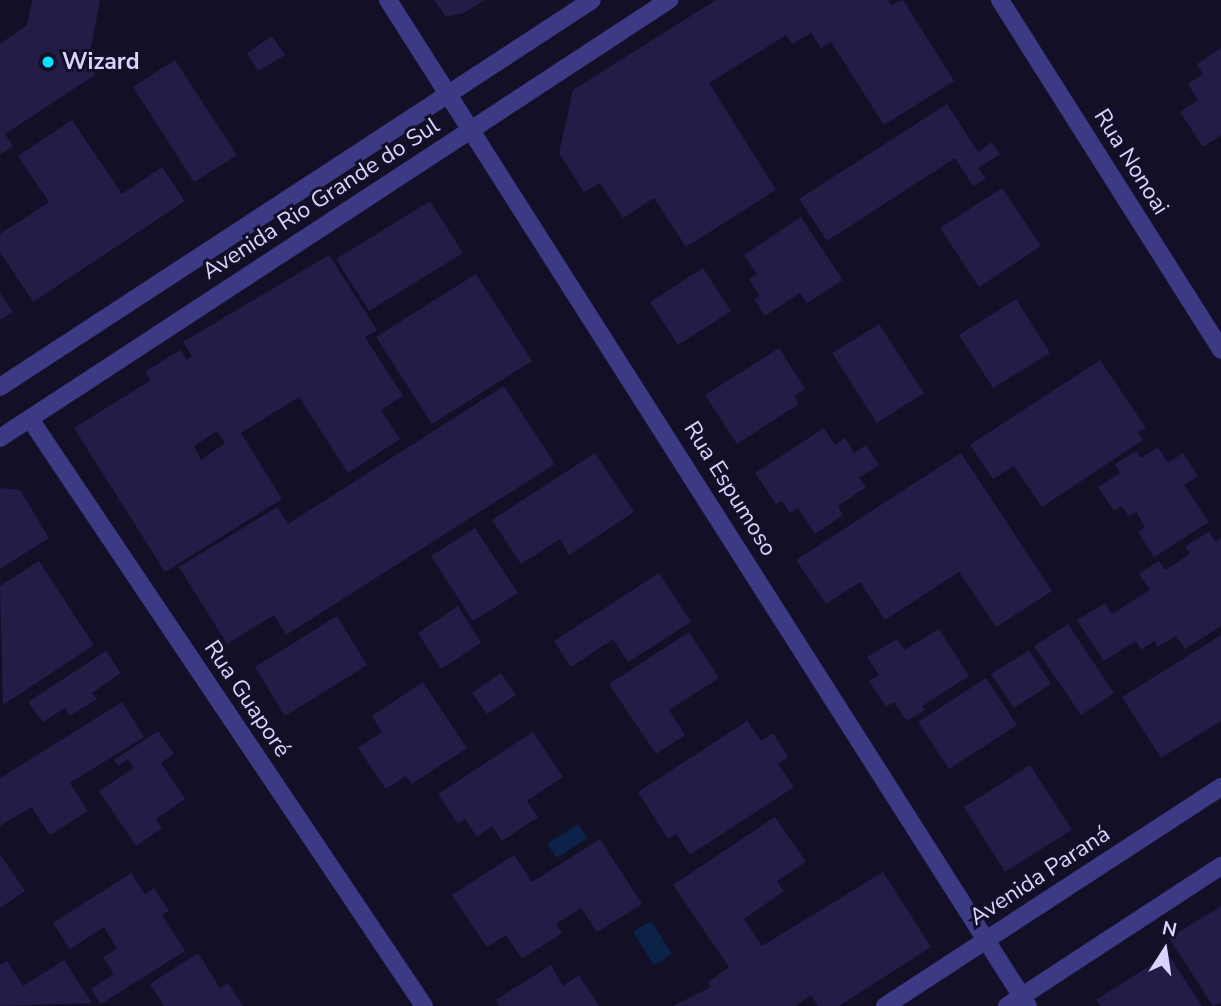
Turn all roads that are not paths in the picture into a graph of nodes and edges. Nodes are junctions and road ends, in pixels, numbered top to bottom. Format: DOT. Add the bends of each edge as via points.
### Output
graph roads {
  1 [pos="388,0"];
  2 [pos="592,0"];
  3 [pos="669,0"];
  4 [pos="1000,0"];
  5 [pos="450,93"];
  6 [pos="473,129"];
  7 [pos="1221,350"];
  8 [pos="0,387"];
  9 [pos="30,419"];
  10 [pos="0,439"];
  11 [pos="1221,787"];
  12 [pos="1221,866"];
  13 [pos="987,939"];
  14 [pos="1019,1003"];
  15 [pos="424,1006"];
  16 [pos="885,1006"];
  1 -- 5 [label="street, Rua Espumoso"];
  2 -- 5 [label="street, Avenida Rio Grande do Sul"];
  3 -- 6 [label="street, Avenida Rio Grande do Sul"];
  4 -- 7 [label="street, Rua Nonoai"];
  5 -- 6 [label="street, Rua Espumoso"];
  5 -- 8 [label="street, Avenida Rio Grande do Sul"];
  6 -- 9 [label="street, Avenida Rio Grande do Sul"];
  6 -- 13 [label="street, Rua Espumoso"];
  9 -- 10 [label="street, Avenida Rio Grande do Sul"];
  9 -- 15 [label="street, Rua Guaporé"];
  11 -- 13 [label="street, Avenida Paraná"];
  12 -- 14 [label="street"];
  13 -- 14 [label="street, Rua Espumoso"];
  13 -- 16 [label="street, Avenida Paraná"];
}
